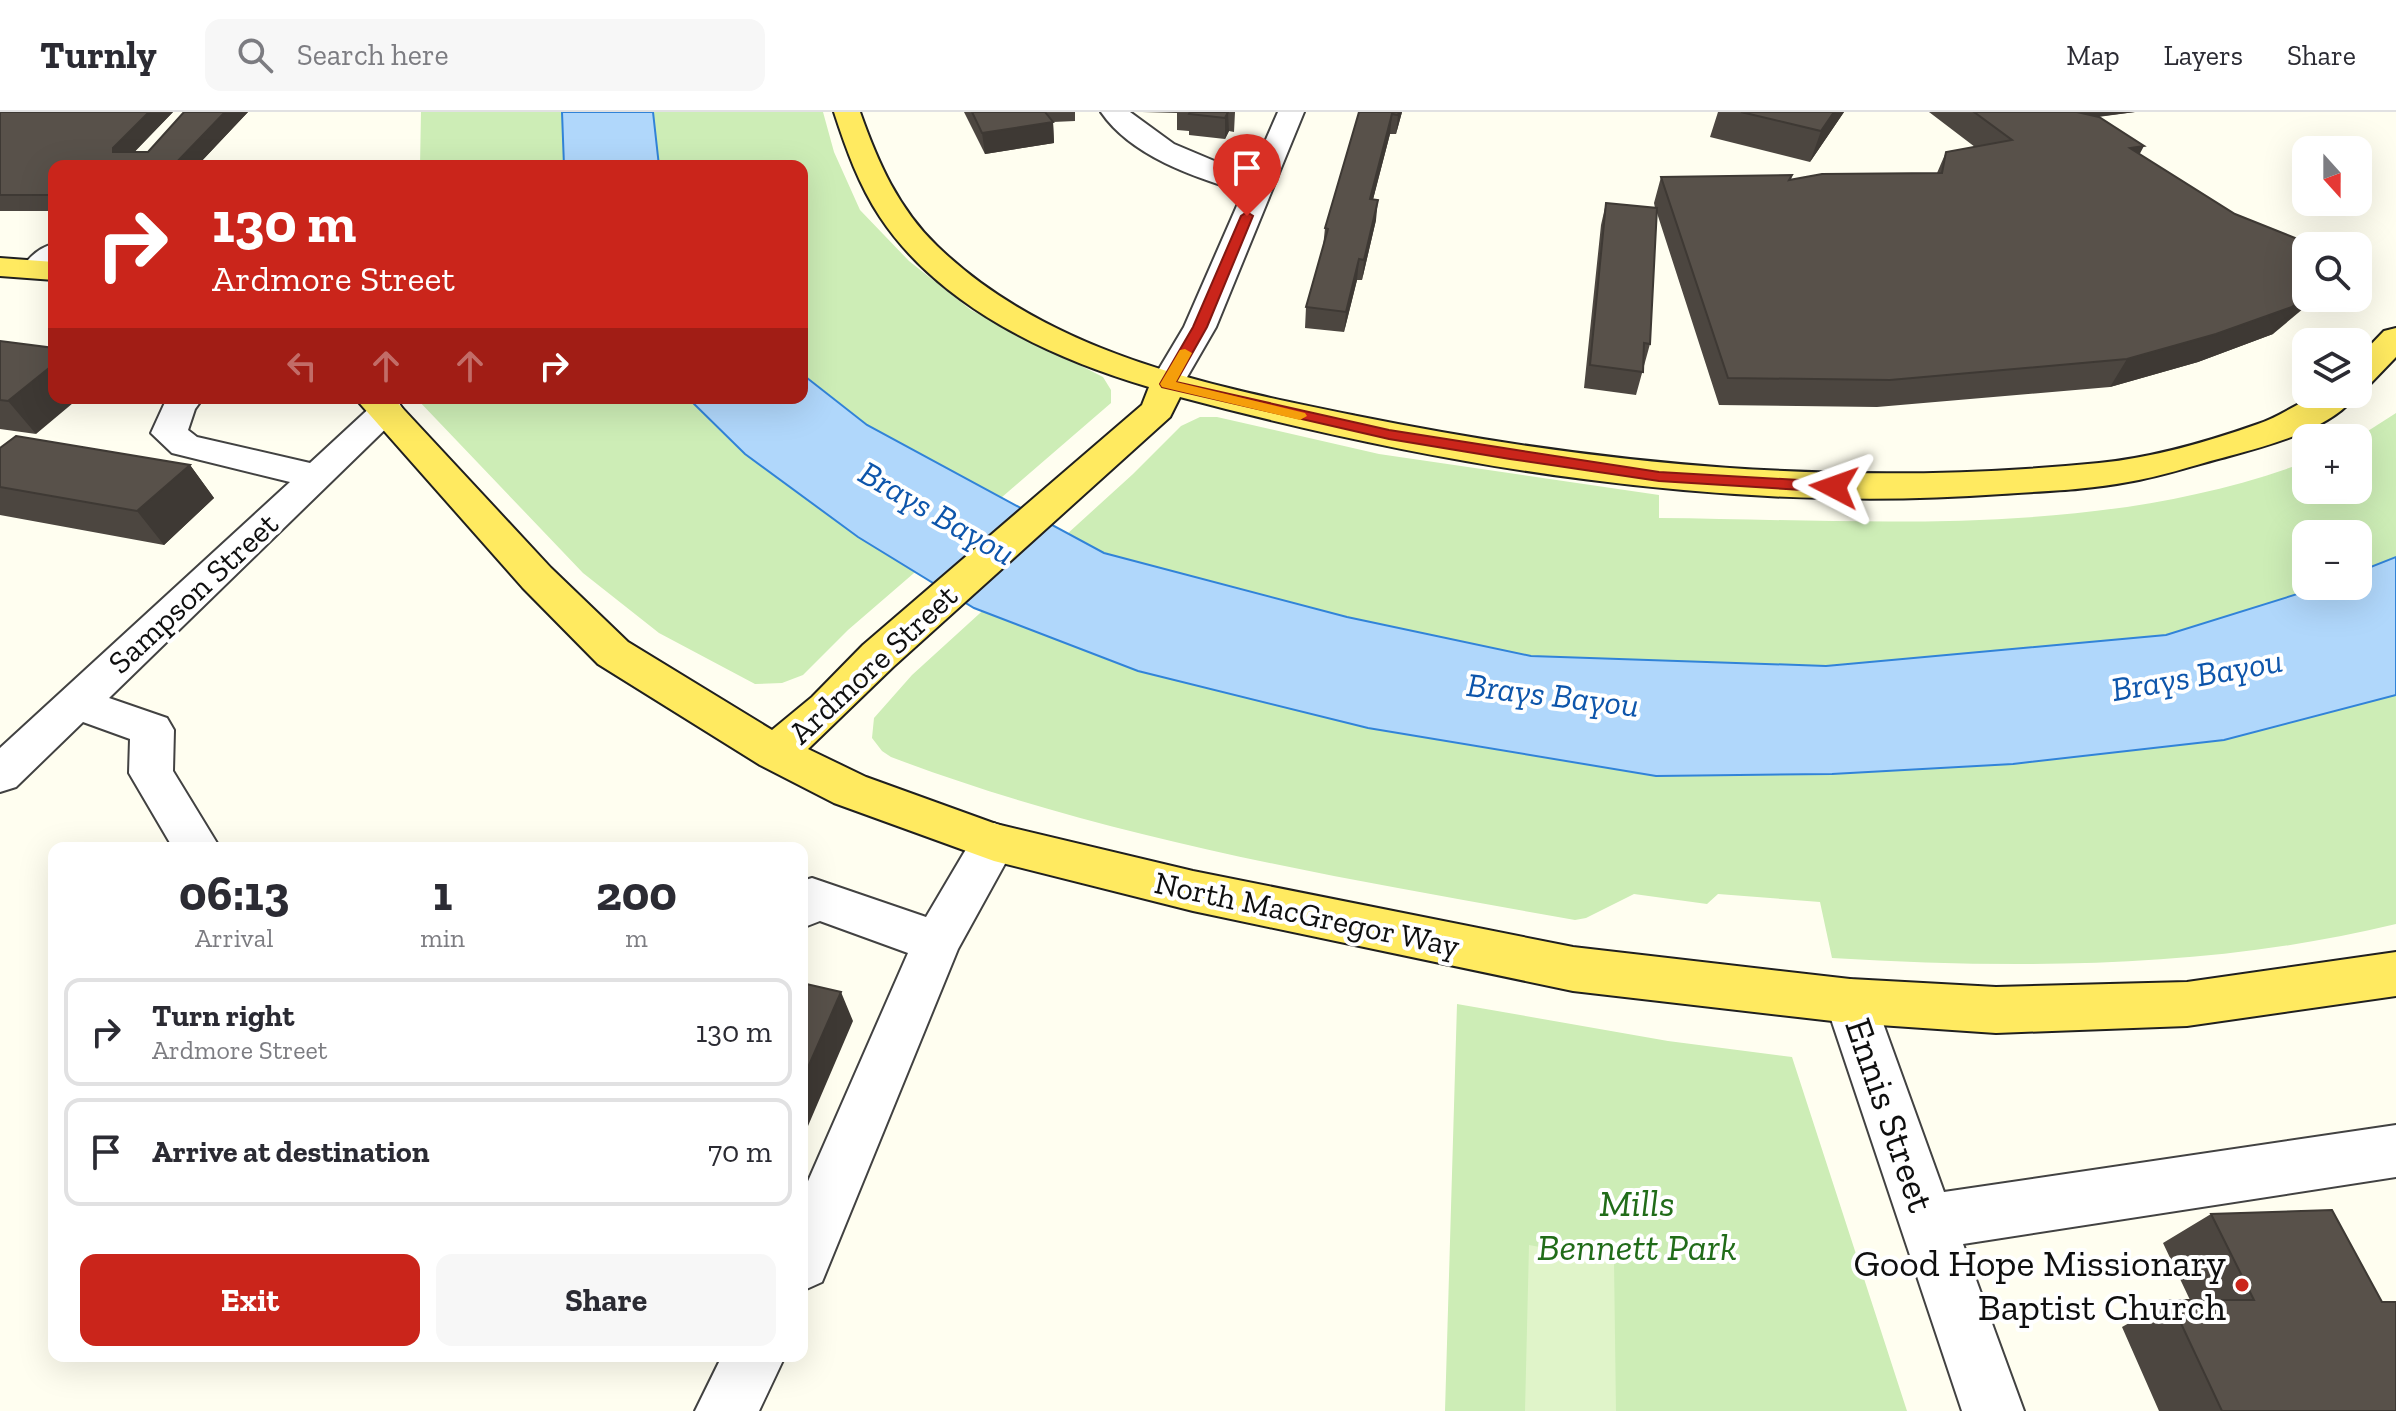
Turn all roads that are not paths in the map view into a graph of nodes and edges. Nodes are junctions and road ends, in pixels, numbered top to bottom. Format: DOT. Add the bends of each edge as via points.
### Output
graph roads {
  1 [pos="847,112"];
  2 [pos="1114,112"];
  3 [pos="1291,112"];
  4 [pos="1259,188"];
  5 [pos="48,264"];
  6 [pos="0,267"];
  7 [pos="2396,338"];
  8 [pos="2372,363"];
  9 [pos="1167,384"];
  10 [pos="181,404"];
  11 [pos="379,405"];
  12 [pos="2315,408"];
  13 [pos="318,477"];
  14 [pos="76,703"];
  15 [pos="775,753"];
  16 [pos="7,761"];
  17 [pos="193,842"];
  18 [pos="994,842"];
  19 [pos="808,902"];
  20 [pos="937,942"];
  21 [pos="2396,974"];
  22 [pos="1850,1001"];
  23 [pos="2396,1151"];
  24 [pos="1927,1222"];
  25 [pos="808,1248"];
  26 [pos="752,1362"];
  27 [pos="726,1411"];
  28 [pos="1993,1411"];
  1 -- 9 [label="main road" via="877,193 925,252 980,296 1056,339"];
  2 -- 4 [label="street" via="1161,151"];
  3 -- 4 [label="street, Ardmore Street"];
  4 -- 9 [label="street, Ardmore Street" via="1200,327"];
  5 -- 6 [label="main road"];
  7 -- 8 [label="main road"];
  9 -- 12 [label="main road" via="1389,435 1510,454 1659,476 1834,487 1973,486 2131,471 2266,435"];
  9 -- 15 [label="main road, Ardmore Street" via="1158,410"];
  10 -- 13 [label="street" via="169,433 185,445"];
  11 -- 13 [label="street, Sampson Street"];
  11 -- 15 [label="main road, North MacGregor Way" via="613,653"];
  13 -- 14 [label="street, Sampson Street"];
  14 -- 16 [label="street, Sampson Street"];
  14 -- 17 [label="street" via="152,730 151,773"];
  15 -- 18 [label="main road, North MacGregor Way" via="850,790"];
  18 -- 20 [label="street"];
  18 -- 22 [label="main road, North MacGregor Way" via="1193,891 1573,969"];
  19 -- 20 [label="street" via="812,898"];
  20 -- 25 [label="street"];
  21 -- 22 [label="main road, North MacGregor Way" via="2187,1004 1996,1010"];
  22 -- 24 [label="street, Ennis Street"];
  23 -- 24 [label="street"];
  24 -- 28 [label="street, Ennis Street"];
  26 -- 27 [label="street"];
}
